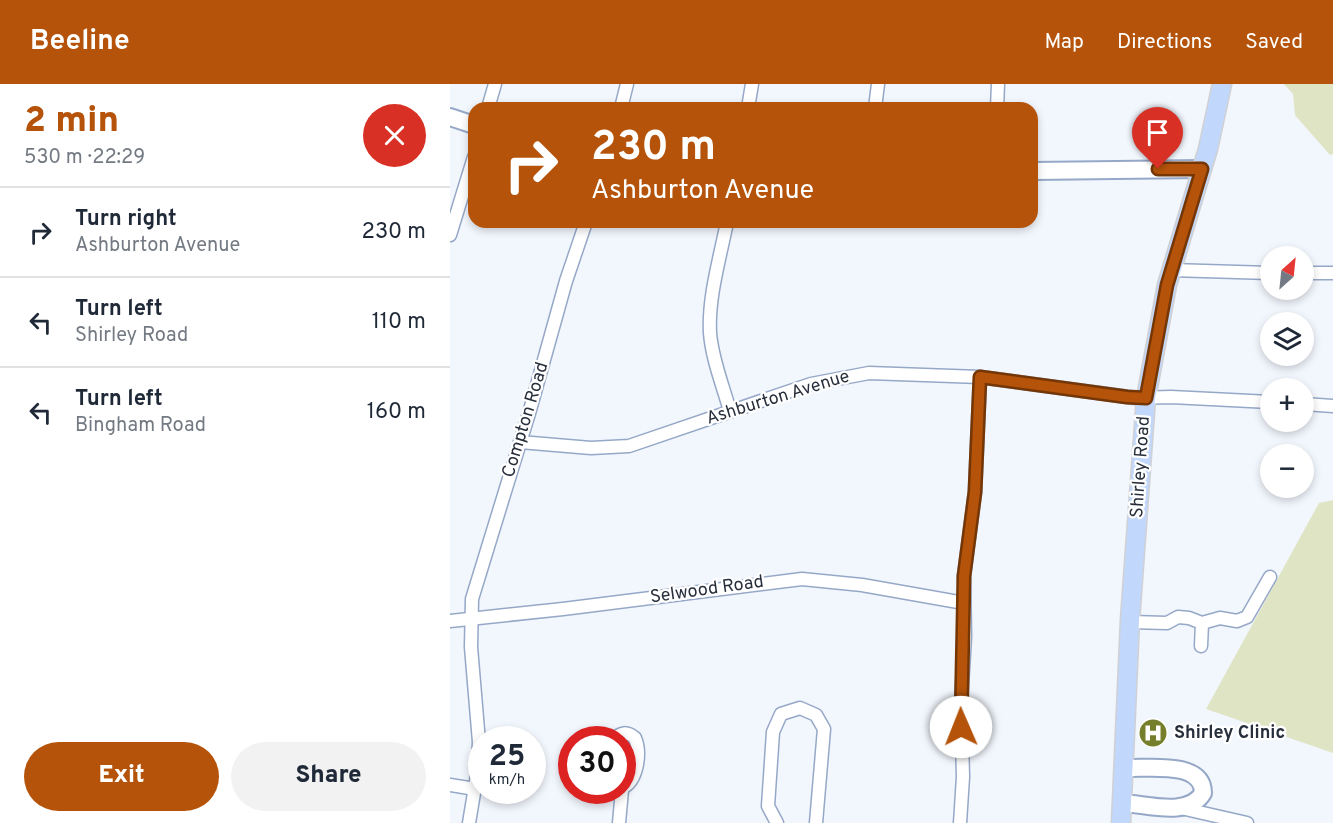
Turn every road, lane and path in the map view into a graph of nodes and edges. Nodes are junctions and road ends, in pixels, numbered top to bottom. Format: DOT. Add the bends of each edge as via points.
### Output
graph roads {
  1 [pos="495,84"];
  2 [pos="627,84"];
  3 [pos="752,84"];
  4 [pos="878,84"];
  5 [pos="998,84"];
  6 [pos="1222,84"];
  7 [pos="490,102"];
  8 [pos="622,102"];
  9 [pos="749,102"];
  10 [pos="876,102"];
  11 [pos="998,102"];
  12 [pos="450,117"];
  13 [pos="468,123"];
  14 [pos="1202,169"];
  15 [pos="1038,171"];
  16 [pos="468,176"];
  17 [pos="584,228"];
  18 [pos="726,228"];
  19 [pos="450,235"];
  20 [pos="1171,270"];
  21 [pos="1260,273"];
  22 [pos="1314,273"];
  23 [pos="1333,273"];
  24 [pos="980,377"];
  25 [pos="1146,398"];
  26 [pos="1260,402"];
  27 [pos="1314,405"];
  28 [pos="1333,406"];
  29 [pos="730,411"];
  30 [pos="520,442"];
  31 [pos="1270,577"];
  32 [pos="964,603"];
  33 [pos="470,619"];
  34 [pos="450,621"];
  35 [pos="1130,622"];
  36 [pos="1202,623"];
  37 [pos="1202,646"];
  38 [pos="479,726"];
  39 [pos="1124,768"];
  40 [pos="450,785"];
  41 [pos="468,788"];
  42 [pos="1203,793"];
  43 [pos="1122,802"];
  44 [pos="472,804"];
  45 [pos="621,804"];
  46 [pos="1180,808"];
  47 [pos="1216,816"];
  48 [pos="469,823"];
  49 [pos="619,823"];
  50 [pos="777,823"];
  51 [pos="816,823"];
  52 [pos="960,823"];
  53 [pos="1121,823"];
  54 [pos="1247,823"];
  1 -- 7 [label="street"];
  2 -- 8 [label="street"];
  3 -- 9 [label="street"];
  4 -- 10 [label="street"];
  5 -- 11 [label="street"];
  6 -- 14 [label="main road, Shirley Road"];
  12 -- 13 [label="street"];
  14 -- 15 [label="street"];
  14 -- 20 [label="main road, Shirley Road"];
  16 -- 19 [label="street"];
  17 -- 30 [label="street, Compton Road"];
  18 -- 29 [label="street" via="710,330"];
  20 -- 21 [label="street"];
  20 -- 25 [label="main road, Shirley Road"];
  22 -- 23 [label="street"];
  24 -- 25 [label="street, Ashburton Avenue"];
  24 -- 29 [label="street, Ashburton Avenue" via="855,374"];
  24 -- 32 [label="street" via="975,492"];
  25 -- 26 [label="street, Ashburton Avenue"];
  25 -- 35 [label="main road, Shirley Road"];
  27 -- 28 [label="street"];
  29 -- 30 [label="street, Ashburton Avenue" via="629,446 591,448"];
  30 -- 33 [label="street, Compton Road" via="474,588"];
  31 -- 36 [label="street" via="1247,617"];
  32 -- 33 [label="street, Selwood Road" via="802,579"];
  32 -- 52 [label="street"];
  33 -- 34 [label="street, Selwood Road"];
  33 -- 38 [label="street, Compton Road"];
  35 -- 36 [label="street" via="1167,623 1189,618"];
  35 -- 39 [label="main road, Shirley Road"];
  36 -- 37 [label="street"];
  39 -- 42 [label="street" via="1189,770 1200,781"];
  39 -- 43 [label="main road, Shirley Road"];
  40 -- 41 [label="street"];
  42 -- 46 [label="street" via="1193,804"];
  42 -- 47 [label="street" via="1206,806"];
  43 -- 46 [label="street"];
  43 -- 53 [label="main road, Shirley Road"];
  44 -- 48 [label="street, Compton Road"];
  45 -- 49 [label="street"];
  46 -- 47 [label="street"];
  47 -- 54 [label="street"];
  50 -- 51 [label="street" via="768,806 774,727 781,714 800,708 816,715 824,729"];
}
